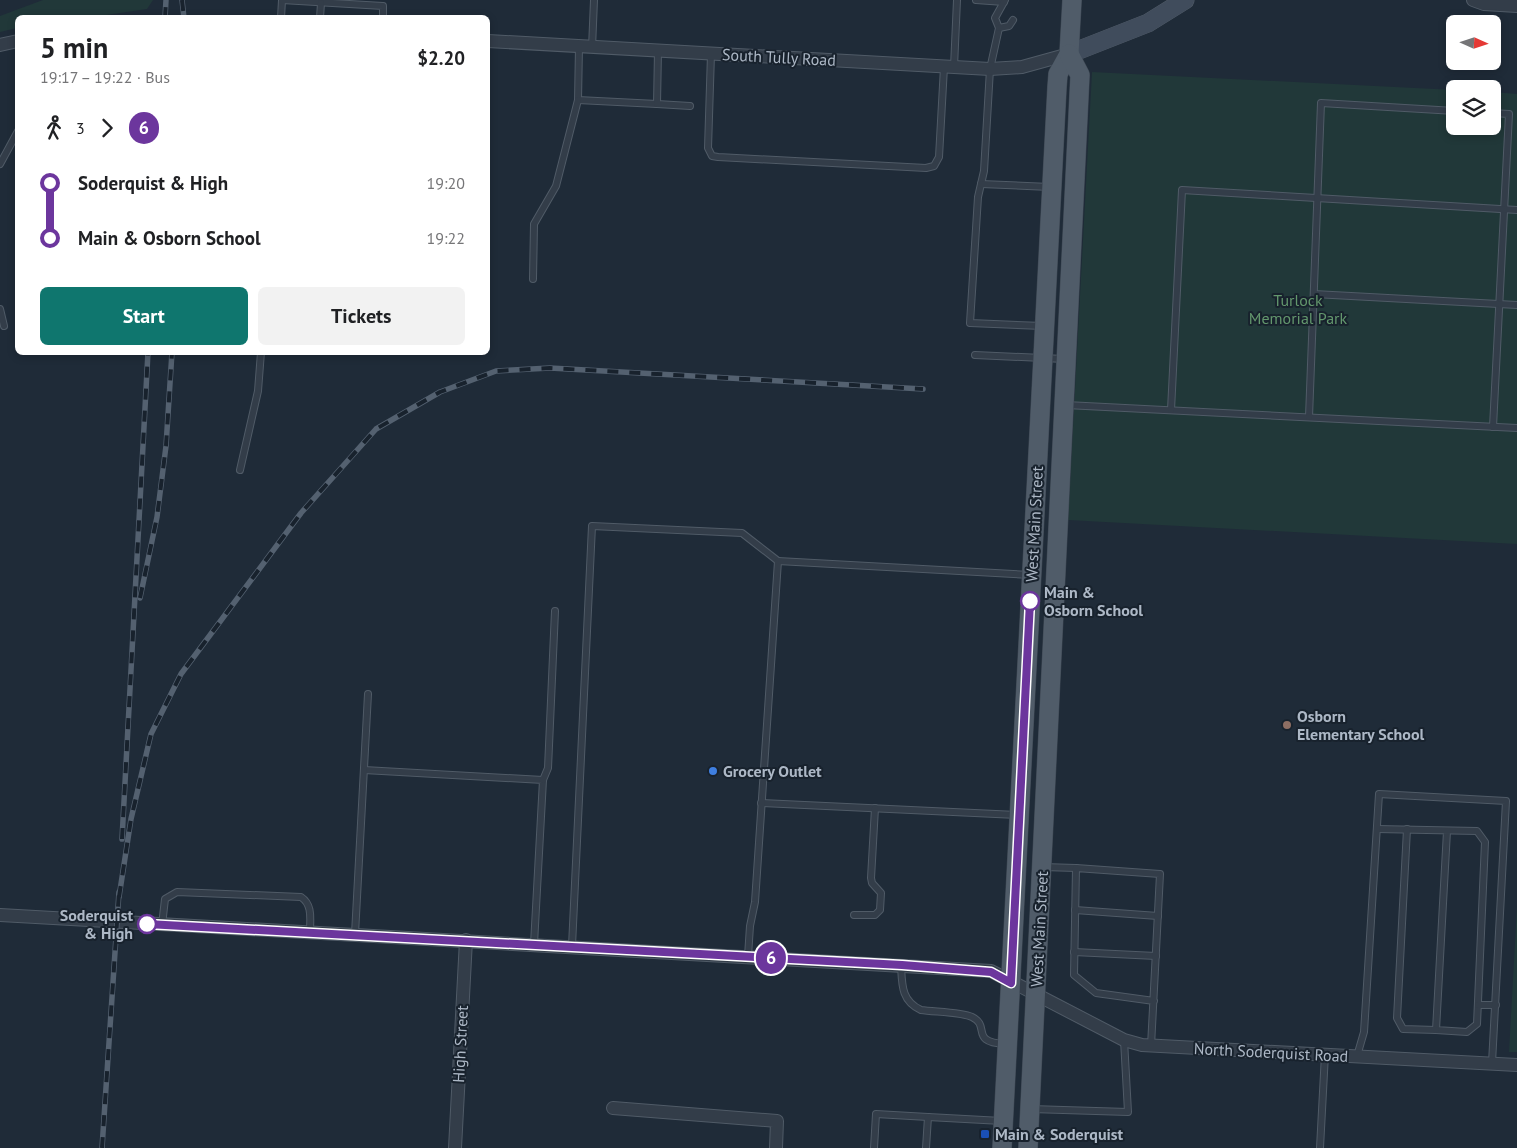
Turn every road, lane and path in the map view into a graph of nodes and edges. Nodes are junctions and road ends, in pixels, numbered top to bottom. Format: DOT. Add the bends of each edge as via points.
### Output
graph roads {
  1 [pos="594,0"];
  2 [pos="957,0"];
  3 [pos="976,0"];
  4 [pos="1072,0"];
  5 [pos="1185,0"];
  6 [pos="1473,0"];
  7 [pos="1004,1"];
  8 [pos="320,3"];
  9 [pos="1517,6"];
  10 [pos="281,15"];
  11 [pos="320,15"];
  12 [pos="383,15"];
  13 [pos="1013,20"];
  14 [pos="999,28"];
  15 [pos="490,41"];
  16 [pos="15,42"];
  17 [pos="0,45"];
  18 [pos="578,47"];
  19 [pos="592,48"];
  20 [pos="658,51"];
  21 [pos="711,54"];
  22 [pos="1069,54"];
  23 [pos="949,67"];
  24 [pos="990,69"];
  25 [pos="578,100"];
  26 [pos="657,104"];
  27 [pos="690,106"];
  28 [pos="1446,110"];
  29 [pos="1501,114"];
  30 [pos="15,136"];
  31 [pos="0,164"];
  32 [pos="981,184"];
  33 [pos="1051,187"];
  34 [pos="1318,198"];
  35 [pos="1504,209"];
  36 [pos="1517,210"];
  37 [pos="533,279"];
  38 [pos="1314,294"];
  39 [pos="1499,304"];
  40 [pos="1517,305"];
  41 [pos="0,308"];
  42 [pos="4,326"];
  43 [pos="1044,326"];
  44 [pos="261,355"];
  45 [pos="975,355"];
  46 [pos="1042,358"];
  47 [pos="1067,360"];
  48 [pos="1065,405"];
  49 [pos="1171,410"];
  50 [pos="1309,417"];
  51 [pos="1493,427"];
  52 [pos="1517,428"];
  53 [pos="240,470"];
  54 [pos="778,561"];
  55 [pos="1032,575"];
  56 [pos="555,611"];
  57 [pos="368,694"];
  58 [pos="364,770"];
  59 [pos="543,780"];
  60 [pos="761,803"];
  61 [pos="875,808"];
  62 [pos="1018,815"];
  63 [pos="1377,828"];
  64 [pos="1407,829"];
  65 [pos="1447,831"];
  66 [pos="1042,867"];
  67 [pos="1076,868"];
  68 [pos="1075,910"];
  69 [pos="0,915"];
  70 [pos="854,915"];
  71 [pos="1158,916"];
  72 [pos="162,925"];
  73 [pos="310,932"];
  74 [pos="355,934"];
  75 [pos="466,940"];
  76 [pos="534,944"];
  77 [pos="572,946"];
  78 [pos="1074,952"];
  79 [pos="748,956"];
  80 [pos="1156,956"];
  81 [pos="902,965"];
  82 [pos="1011,983"];
  83 [pos="1035,996"];
  84 [pos="1154,1001"];
  85 [pos="1478,1005"];
  86 [pos="1496,1005"];
  87 [pos="1436,1030"];
  88 [pos="1124,1040"];
  89 [pos="1008,1044"];
  90 [pos="1151,1046"];
  91 [pos="1325,1054"];
  92 [pos="1357,1056"];
  93 [pos="1492,1063"];
  94 [pos="1517,1065"];
  95 [pos="613,1108"];
  96 [pos="1030,1109"];
  97 [pos="928,1117"];
  98 [pos="1004,1121"];
  99 [pos="455,1148"];
  100 [pos="776,1148"];
  101 [pos="874,1148"];
  102 [pos="926,1148"];
  103 [pos="1002,1148"];
  104 [pos="1028,1148"];
  105 [pos="1320,1148"];
  1 -- 19 [label="lane"];
  2 -- 23 [label="lane"];
  3 -- 7 [label="lane"];
  4 -- 22 [label="main road, West Main Street"];
  5 -- 22 [label="street" via="1148,23"];
  6 -- 9 [label="street"];
  7 -- 14 [label="lane" via="995,18"];
  8 -- 10 [label="lane" via="282,0"];
  8 -- 11 [label="lane"];
  8 -- 12 [label="lane" via="383,6"];
  13 -- 14 [label="lane" via="1009,26"];
  14 -- 24 [label="lane"];
  15 -- 18 [label="street, South Tully Road"];
  16 -- 17 [label="street"];
  18 -- 19 [label="street, South Tully Road"];
  18 -- 25 [label="lane"];
  19 -- 20 [label="street, South Tully Road"];
  20 -- 21 [label="street, South Tully Road"];
  20 -- 26 [label="lane"];
  21 -- 23 [label="street, South Tully Road"];
  21 -- 23 [label="lane" via="708,148 712,156 718,158 934,166 939,157"];
  22 -- 24 [label="street, South Tully Road" via="1022,67"];
  22 -- 33 [label="main road, West Main Street" via="1058,74"];
  22 -- 47 [label="main road, West Main Street" via="1080,75"];
  23 -- 24 [label="street, South Tully Road"];
  24 -- 32 [label="lane"];
  25 -- 26 [label="lane"];
  25 -- 37 [label="lane" via="556,186 534,224"];
  26 -- 27 [label="lane"];
  28 -- 34 [label="lane" via="1321,103"];
  29 -- 35 [label="lane" via="1509,114"];
  30 -- 31 [label="lane"];
  32 -- 33 [label="lane"];
  32 -- 43 [label="lane" via="970,323"];
  33 -- 43 [label="main road, West Main Street"];
  34 -- 35 [label="lane"];
  34 -- 38 [label="lane"];
  34 -- 49 [label="lane" via="1182,190"];
  35 -- 36 [label="lane"];
  35 -- 39 [label="lane"];
  38 -- 39 [label="lane"];
  38 -- 50 [label="lane"];
  39 -- 40 [label="lane"];
  39 -- 51 [label="lane"];
  41 -- 42 [label="lane"];
  43 -- 46 [label="main road, West Main Street"];
  44 -- 53 [label="lane" via="258,391"];
  45 -- 46 [label="lane"];
  46 -- 47 [label="lane"];
  46 -- 55 [label="main road, West Main Street"];
  47 -- 48 [label="main road, West Main Street"];
  48 -- 49 [label="lane"];
  48 -- 66 [label="main road, West Main Street"];
  49 -- 50 [label="lane"];
  50 -- 51 [label="lane"];
  51 -- 52 [label="lane"];
  54 -- 55 [label="lane"];
  54 -- 60 [label="lane"];
  54 -- 77 [label="lane" via="742,533 592,526"];
  55 -- 62 [label="main road, West Main Street"];
  56 -- 59 [label="lane" via="548,768"];
  57 -- 58 [label="lane"];
  58 -- 59 [label="lane"];
  58 -- 74 [label="lane"];
  59 -- 76 [label="lane"];
  60 -- 61 [label="lane"];
  60 -- 79 [label="lane"];
  61 -- 62 [label="lane"];
  61 -- 70 [label="lane" via="871,878 881,893 880,910 875,915"];
  62 -- 82 [label="main road, West Main Street"];
  63 -- 64 [label="lane"];
  63 -- 86 [label="lane" via="1379,794 1506,801"];
  63 -- 92 [label="lane" via="1364,1032"];
  64 -- 65 [label="lane"];
  64 -- 87 [label="lane" via="1397,1018 1403,1029"];
  65 -- 85 [label="lane" via="1477,831 1485,842"];
  65 -- 87 [label="lane"];
  66 -- 67 [label="lane"];
  66 -- 83 [label="main road, West Main Street"];
  67 -- 68 [label="lane"];
  67 -- 71 [label="lane" via="1160,874"];
  68 -- 71 [label="lane"];
  68 -- 78 [label="lane"];
  69 -- 72 [label="street, North Soderquist Road"];
  71 -- 80 [label="lane"];
  72 -- 73 [label="street, North Soderquist Road"];
  72 -- 73 [label="lane" via="165,899 177,892 301,897 308,901 310,908"];
  73 -- 74 [label="street, North Soderquist Road"];
  74 -- 75 [label="street, North Soderquist Road"];
  75 -- 76 [label="street, North Soderquist Road"];
  75 -- 99 [label="street, High Street"];
  76 -- 77 [label="street, North Soderquist Road"];
  77 -- 79 [label="street, North Soderquist Road"];
  78 -- 80 [label="lane"];
  78 -- 84 [label="lane" via="1074,975 1096,993"];
  79 -- 81 [label="street, North Soderquist Road"];
  80 -- 84 [label="lane"];
  81 -- 82 [label="street, North Soderquist Road" via="991,972"];
  81 -- 89 [label="lane" via="902,989 914,1007 972,1017 980,1025 983,1039"];
  82 -- 83 [label="street, North Soderquist Road"];
  82 -- 89 [label="main road, West Main Street"];
  83 -- 88 [label="street, North Soderquist Road"];
  83 -- 96 [label="main road, West Main Street"];
  84 -- 90 [label="lane"];
  85 -- 86 [label="lane"];
  85 -- 87 [label="lane" via="1477,1024 1467,1032"];
  86 -- 93 [label="lane"];
  88 -- 90 [label="street, North Soderquist Road"];
  88 -- 96 [label="lane" via="1128,1112"];
  89 -- 98 [label="main road, West Main Street"];
  90 -- 91 [label="street, North Soderquist Road"];
  91 -- 92 [label="street, North Soderquist Road"];
  91 -- 105 [label="lane"];
  92 -- 93 [label="street, North Soderquist Road"];
  93 -- 94 [label="street, North Soderquist Road"];
  95 -- 100 [label="street" via="777,1121"];
  96 -- 104 [label="main road, West Main Street"];
  97 -- 98 [label="lane"];
  97 -- 101 [label="lane" via="876,1114"];
  97 -- 102 [label="lane"];
  98 -- 103 [label="main road, West Main Street"];
}
